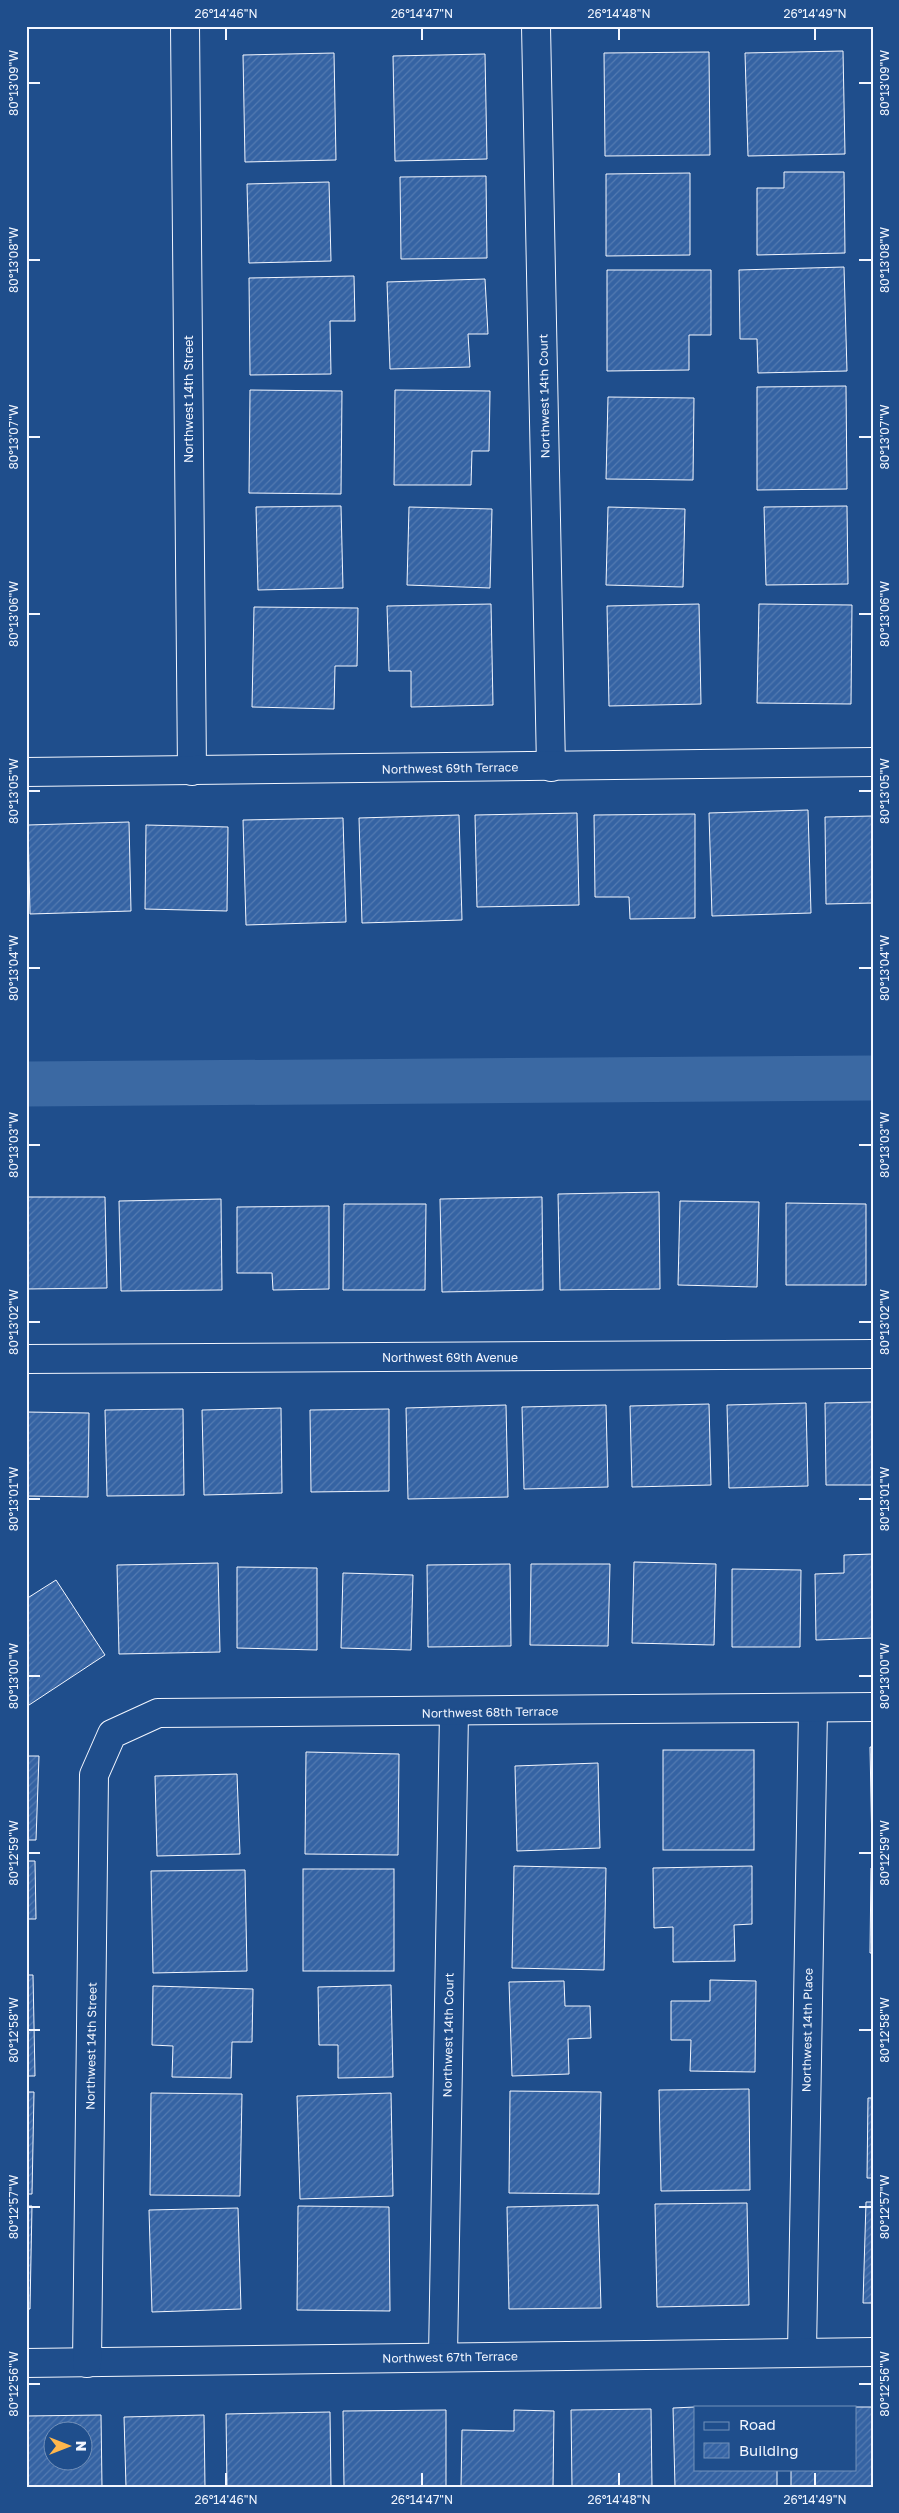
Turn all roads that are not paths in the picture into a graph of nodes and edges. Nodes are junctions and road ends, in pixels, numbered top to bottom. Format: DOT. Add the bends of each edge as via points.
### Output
graph roads {
  1 [pos="185,26"];
  2 [pos="536,26"];
  3 [pos="873,762"];
  4 [pos="551,767"];
  5 [pos="192,771"];
  6 [pos="26,772"];
  7 [pos="873,1354"];
  8 [pos="26,1359"];
  9 [pos="873,1707"];
  10 [pos="812,1708"];
  11 [pos="454,1712"];
  12 [pos="112,1734"];
  13 [pos="802,2352"];
  14 [pos="873,2352"];
  15 [pos="443,2358"];
  16 [pos="26,2363"];
  17 [pos="87,2363"];
  1 -- 5 [label="street, Northwest 14th Street"];
  2 -- 4 [label="street, Northwest 14th Court"];
  3 -- 4 [label="street, Northwest 69th Terrace"];
  4 -- 5 [label="street, Northwest 69th Terrace"];
  5 -- 6 [label="street, Northwest 69th Terrace"];
  7 -- 8 [label="street, Northwest 69th Avenue"];
  9 -- 10 [label="street, Northwest 68th Terrace"];
  10 -- 11 [label="street, Northwest 68th Terrace"];
  10 -- 13 [label="street, Northwest 14th Place"];
  11 -- 12 [label="street, Northwest 68th Terrace" via="158,1713"];
  11 -- 15 [label="street, Northwest 14th Court"];
  12 -- 17 [label="street, Northwest 14th Street" via="94,1775"];
  13 -- 14 [label="street, Northwest 67th Terrace"];
  13 -- 15 [label="street, Northwest 67th Terrace"];
  15 -- 17 [label="street, Northwest 67th Terrace"];
  16 -- 17 [label="street, Northwest 67th Terrace"];
}
